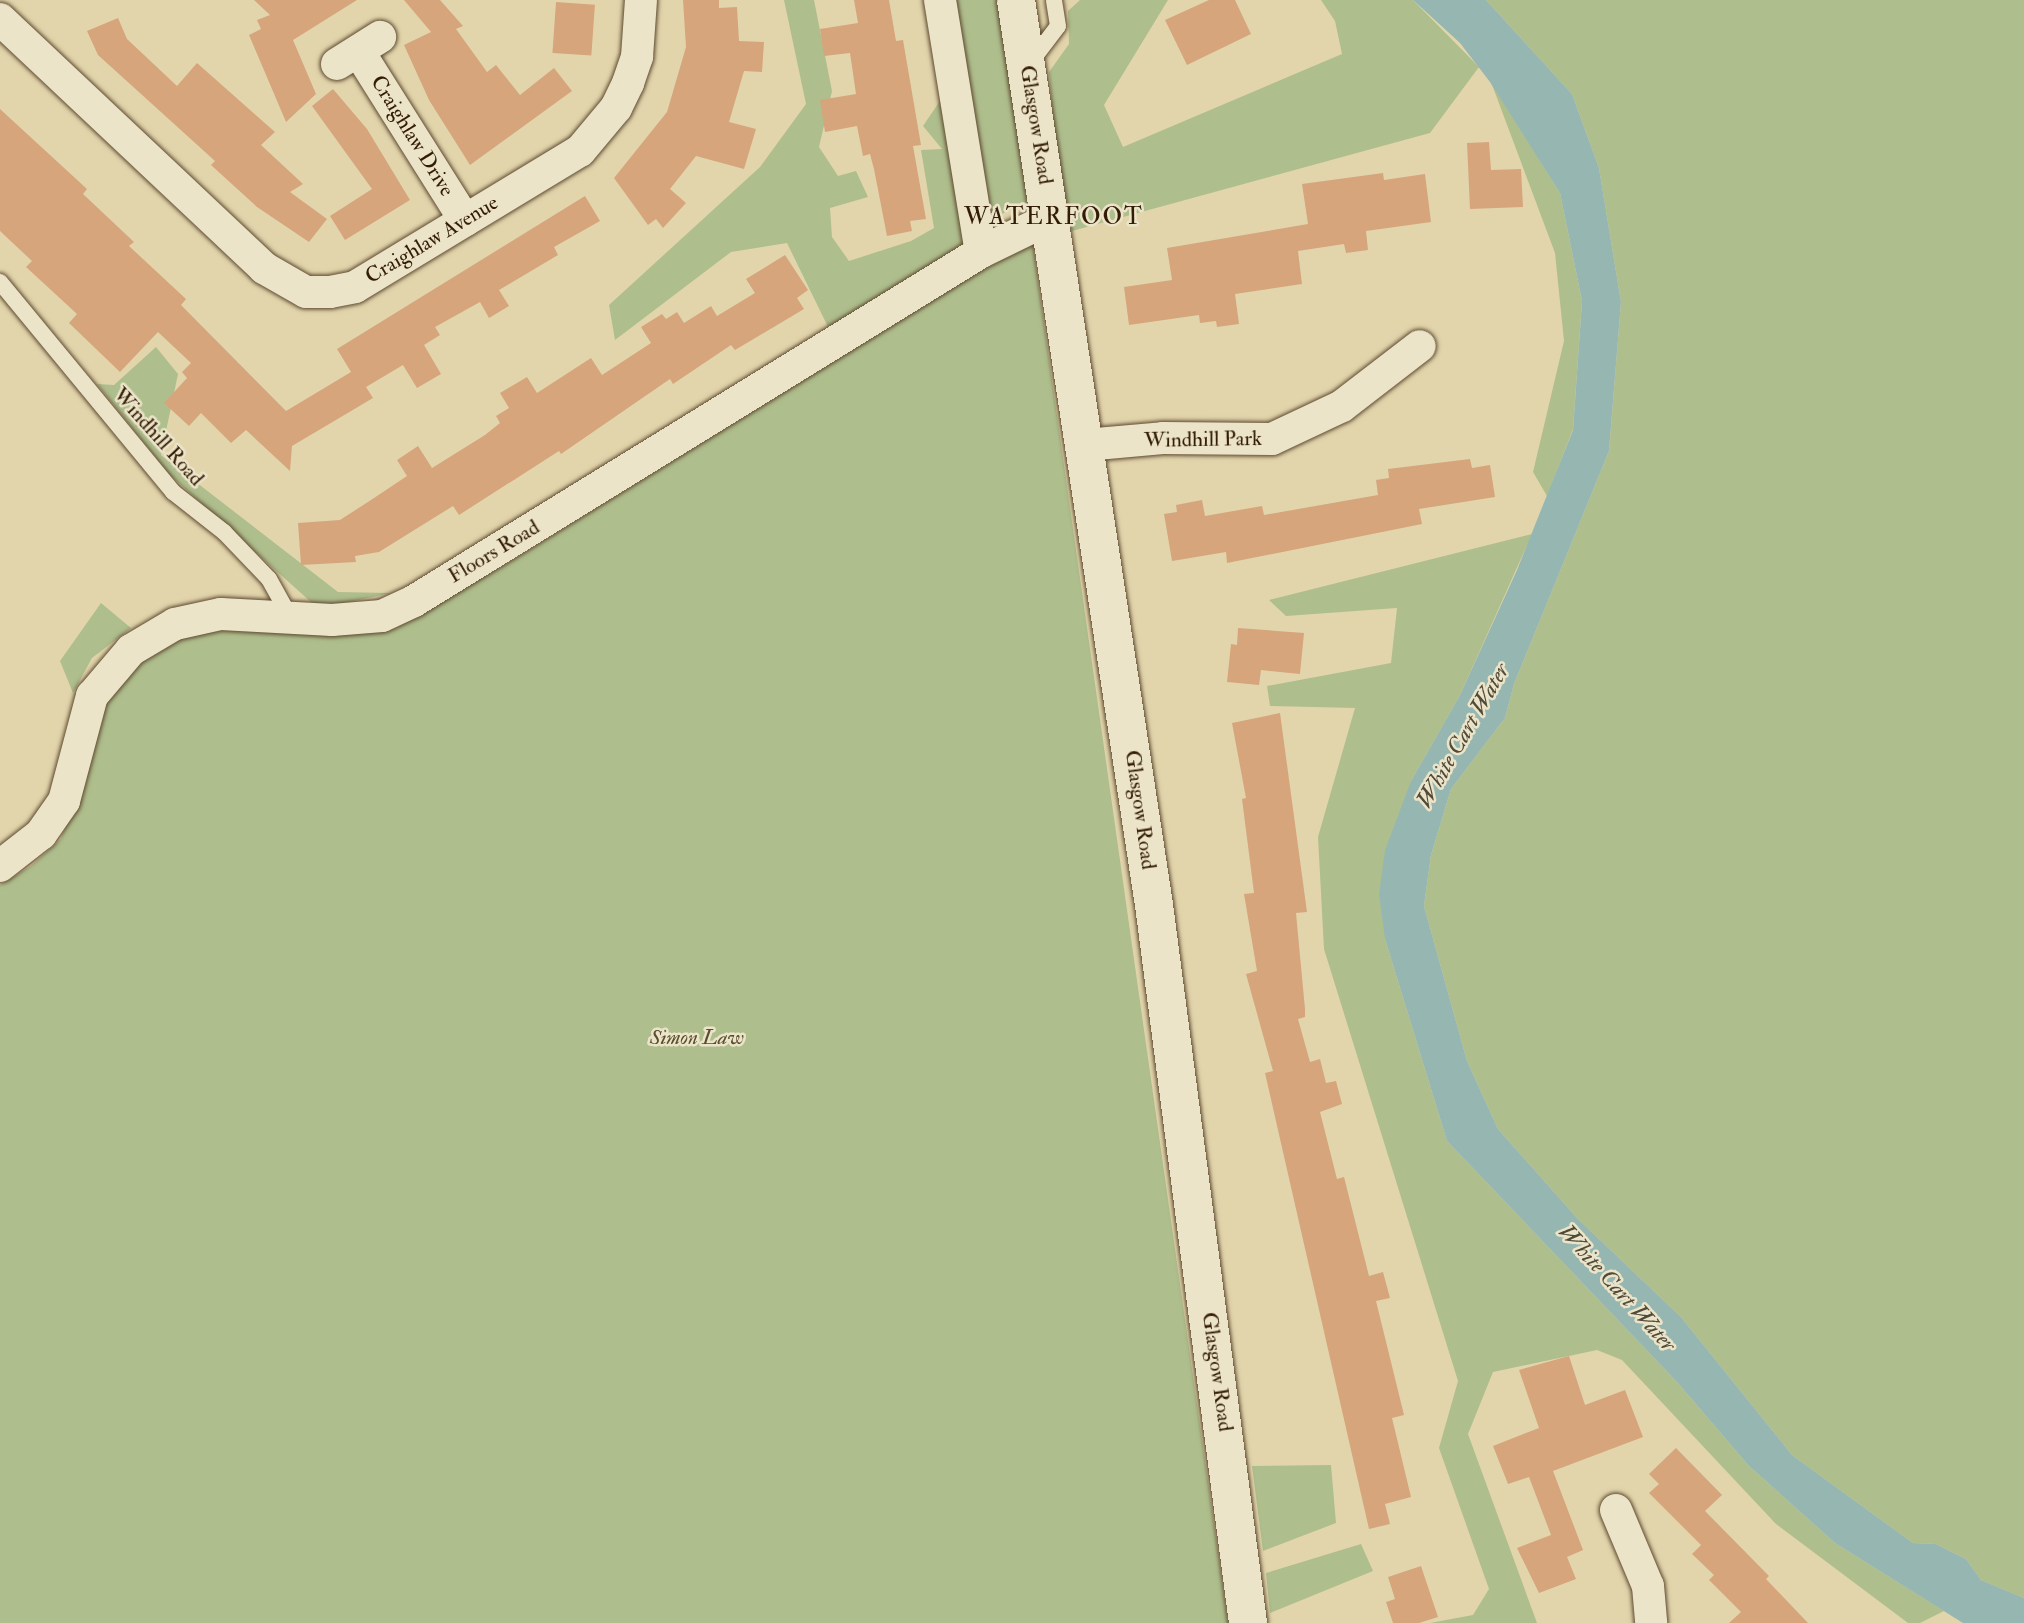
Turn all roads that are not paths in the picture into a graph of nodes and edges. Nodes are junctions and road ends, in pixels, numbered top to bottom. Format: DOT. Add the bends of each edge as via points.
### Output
graph roads {
  1 [pos="641,0"];
  2 [pos="940,0"];
  3 [pos="1016,0"];
  4 [pos="1054,0"];
  5 [pos="0,19"];
  6 [pos="359,51"];
  7 [pos="1027,68"];
  8 [pos="1051,218"];
  9 [pos="465,220"];
  10 [pos="981,252"];
  11 [pos="0,282"];
  12 [pos="1420,346"];
  13 [pos="1085,445"];
  14 [pos="289,615"];
  15 [pos="0,866"];
  16 [pos="1616,1510"];
  17 [pos="1248,1623"];
  18 [pos="1651,1623"];
  1 -- 9 [label="street, Craighlaw Avenue" via="637,57 616,108 598,132 580,151"];
  2 -- 10 [label="street"];
  3 -- 7 [label="main road, Glasgow Road"];
  4 -- 7 [label="lane" via="1058,26"];
  5 -- 9 [label="street, Craighlaw Avenue" via="285,283 306,292 355,288"];
  6 -- 9 [label="street, Craighlaw Drive"];
  7 -- 8 [label="main road, Glasgow Road"];
  8 -- 10 [label="street, Floors Road"];
  8 -- 13 [label="main road, Glasgow Road"];
  10 -- 14 [label="street, Floors Road" via="414,601 382,616 332,620"];
  11 -- 14 [label="lane, Windhill Road" via="173,492 224,532 269,579"];
  12 -- 13 [label="street, Windhill Park" via="1342,406 1272,439"];
  13 -- 17 [label="main road, Glasgow Road" via="1154,905"];
  14 -- 15 [label="street, Floors Road" via="221,614 175,624 131,650 92,696 64,801 41,834"];
  16 -- 18 [label="street" via="1648,1586"];
}
